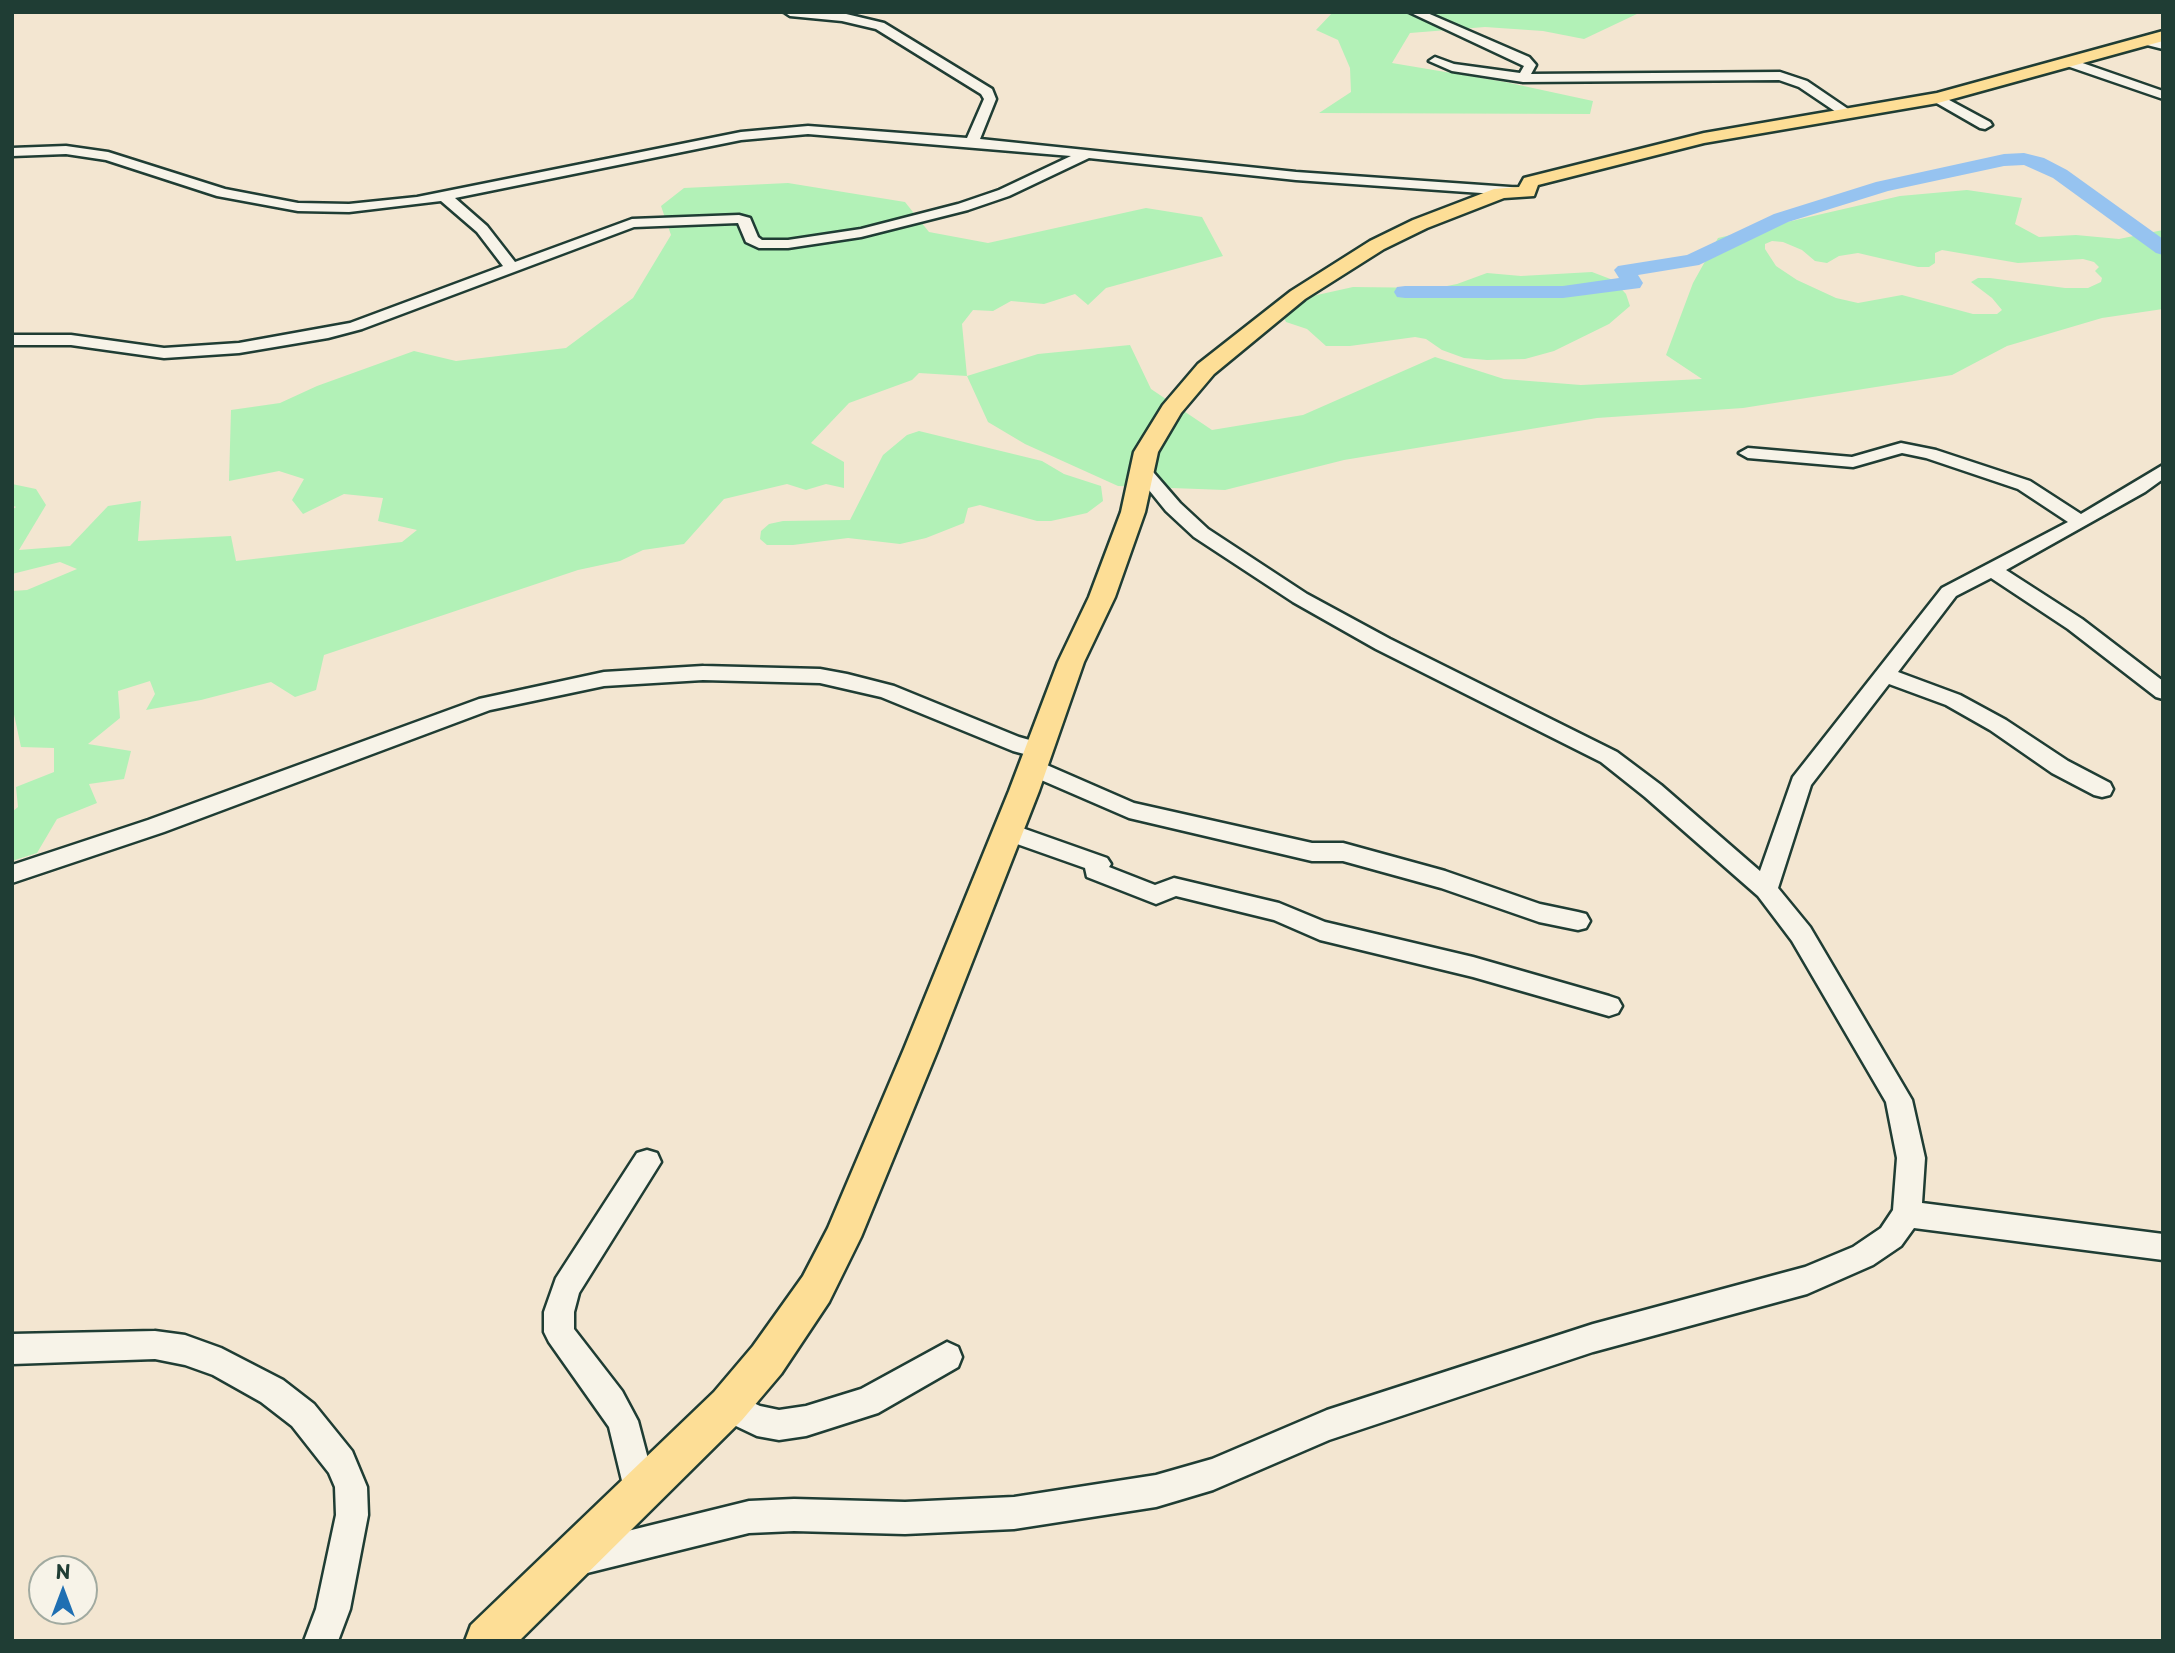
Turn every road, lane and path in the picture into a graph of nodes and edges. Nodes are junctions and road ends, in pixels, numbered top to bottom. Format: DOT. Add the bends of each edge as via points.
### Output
graph roads {
  1 [pos="790,12"];
  2 [pos="1415,12"];
  3 [pos="2158,41"];
  4 [pos="1435,61"];
  5 [pos="2071,64"];
  6 [pos="1523,78"];
  7 [pos="2163,95"];
  8 [pos="1938,98"];
  9 [pos="1847,113"];
  10 [pos="1985,125"];
  11 [pos="972,141"];
  12 [pos="12,152"];
  13 [pos="1089,153"];
  14 [pos="1527,192"];
  15 [pos="444,196"];
  16 [pos="511,267"];
  17 [pos="12,340"];
  18 [pos="1748,453"];
  19 [pos="1141,469"];
  20 [pos="2163,470"];
  21 [pos="2081,522"];
  22 [pos="1991,569"];
  23 [pos="1887,675"];
  24 [pos="2163,692"];
  25 [pos="1036,758"];
  26 [pos="2102,789"];
  27 [pos="1007,832"];
  28 [pos="12,874"];
  29 [pos="1766,890"];
  30 [pos="1578,921"];
  31 [pos="1609,1006"];
  32 [pos="648,1162"];
  33 [pos="1907,1214"];
  34 [pos="2163,1247"];
  35 [pos="12,1349"];
  36 [pos="947,1357"];
  37 [pos="729,1406"];
  38 [pos="641,1493"];
  39 [pos="573,1560"];
  40 [pos="321,1641"];
  41 [pos="487,1641"];
  1 -- 11 [label="street" via="880,26 987,92 990,99"];
  2 -- 6 [label="street" via="1525,60 1530,65"];
  3 -- 5 [label="main road"];
  4 -- 6 [label="street"];
  5 -- 7 [label="street"];
  5 -- 8 [label="main road"];
  6 -- 9 [label="street" via="1780,76 1803,84"];
  8 -- 9 [label="main road"];
  8 -- 10 [label="street"];
  9 -- 14 [label="main road" via="1620,158 1530,182"];
  11 -- 13 [label="street"];
  11 -- 15 [label="street" via="777,131"];
  12 -- 15 [label="street" via="66,150 108,156 222,193 298,207 349,208"];
  13 -- 14 [label="street" via="1296,176"];
  13 -- 16 [label="street" via="994,197 861,233 773,246 754,241 745,221 739,219 636,222"];
  14 -- 19 [label="main road" via="1501,193 1420,224 1298,295 1206,369 1159,426"];
  15 -- 16 [label="street" via="482,229"];
  16 -- 17 [label="street" via="356,326 239,348 164,353 71,340"];
  18 -- 21 [label="street" via="1853,462 1901,448 1930,454 2024,485"];
  19 -- 25 [label="main road" via="1125,535"];
  19 -- 29 [label="street" via="1172,508 1201,533 1300,598 1609,757"];
  20 -- 21 [label="street"];
  21 -- 22 [label="street"];
  22 -- 23 [label="street" via="1949,592"];
  22 -- 24 [label="street" via="2075,624"];
  23 -- 26 [label="street" via="1953,700"];
  23 -- 29 [label="street" via="1801,783"];
  25 -- 27 [label="main road"];
  25 -- 28 [label="street" via="887,691 820,676 704,673 604,679 485,705"];
  25 -- 30 [label="street" via="1129,810 1312,852 1343,852"];
  27 -- 31 [label="street" via="1099,864 1095,871 1156,895 1174,887 1279,912 1320,930"];
  27 -- 37 [label="main road" via="829,1264 800,1315"];
  29 -- 33 [label="street" via="1801,934 1899,1100 1911,1158"];
  32 -- 38 [label="street" via="566,1288 559,1312 559,1332 623,1421"];
  33 -- 34 [label="street"];
  33 -- 39 [label="street" via="1891,1237 1863,1256 1807,1279 1581,1342 1327,1425 1213,1475 1156,1491 1014,1513 749,1517"];
  35 -- 40 [label="street" via="155,1345 185,1350 221,1363 272,1391 303,1415 341,1462 351,1487 349,1528 333,1609"];
  36 -- 37 [label="street" via="867,1402 806,1421 779,1425 757,1421"];
  37 -- 38 [label="main road"];
  38 -- 39 [label="main road"];
  39 -- 41 [label="main road"];
}
